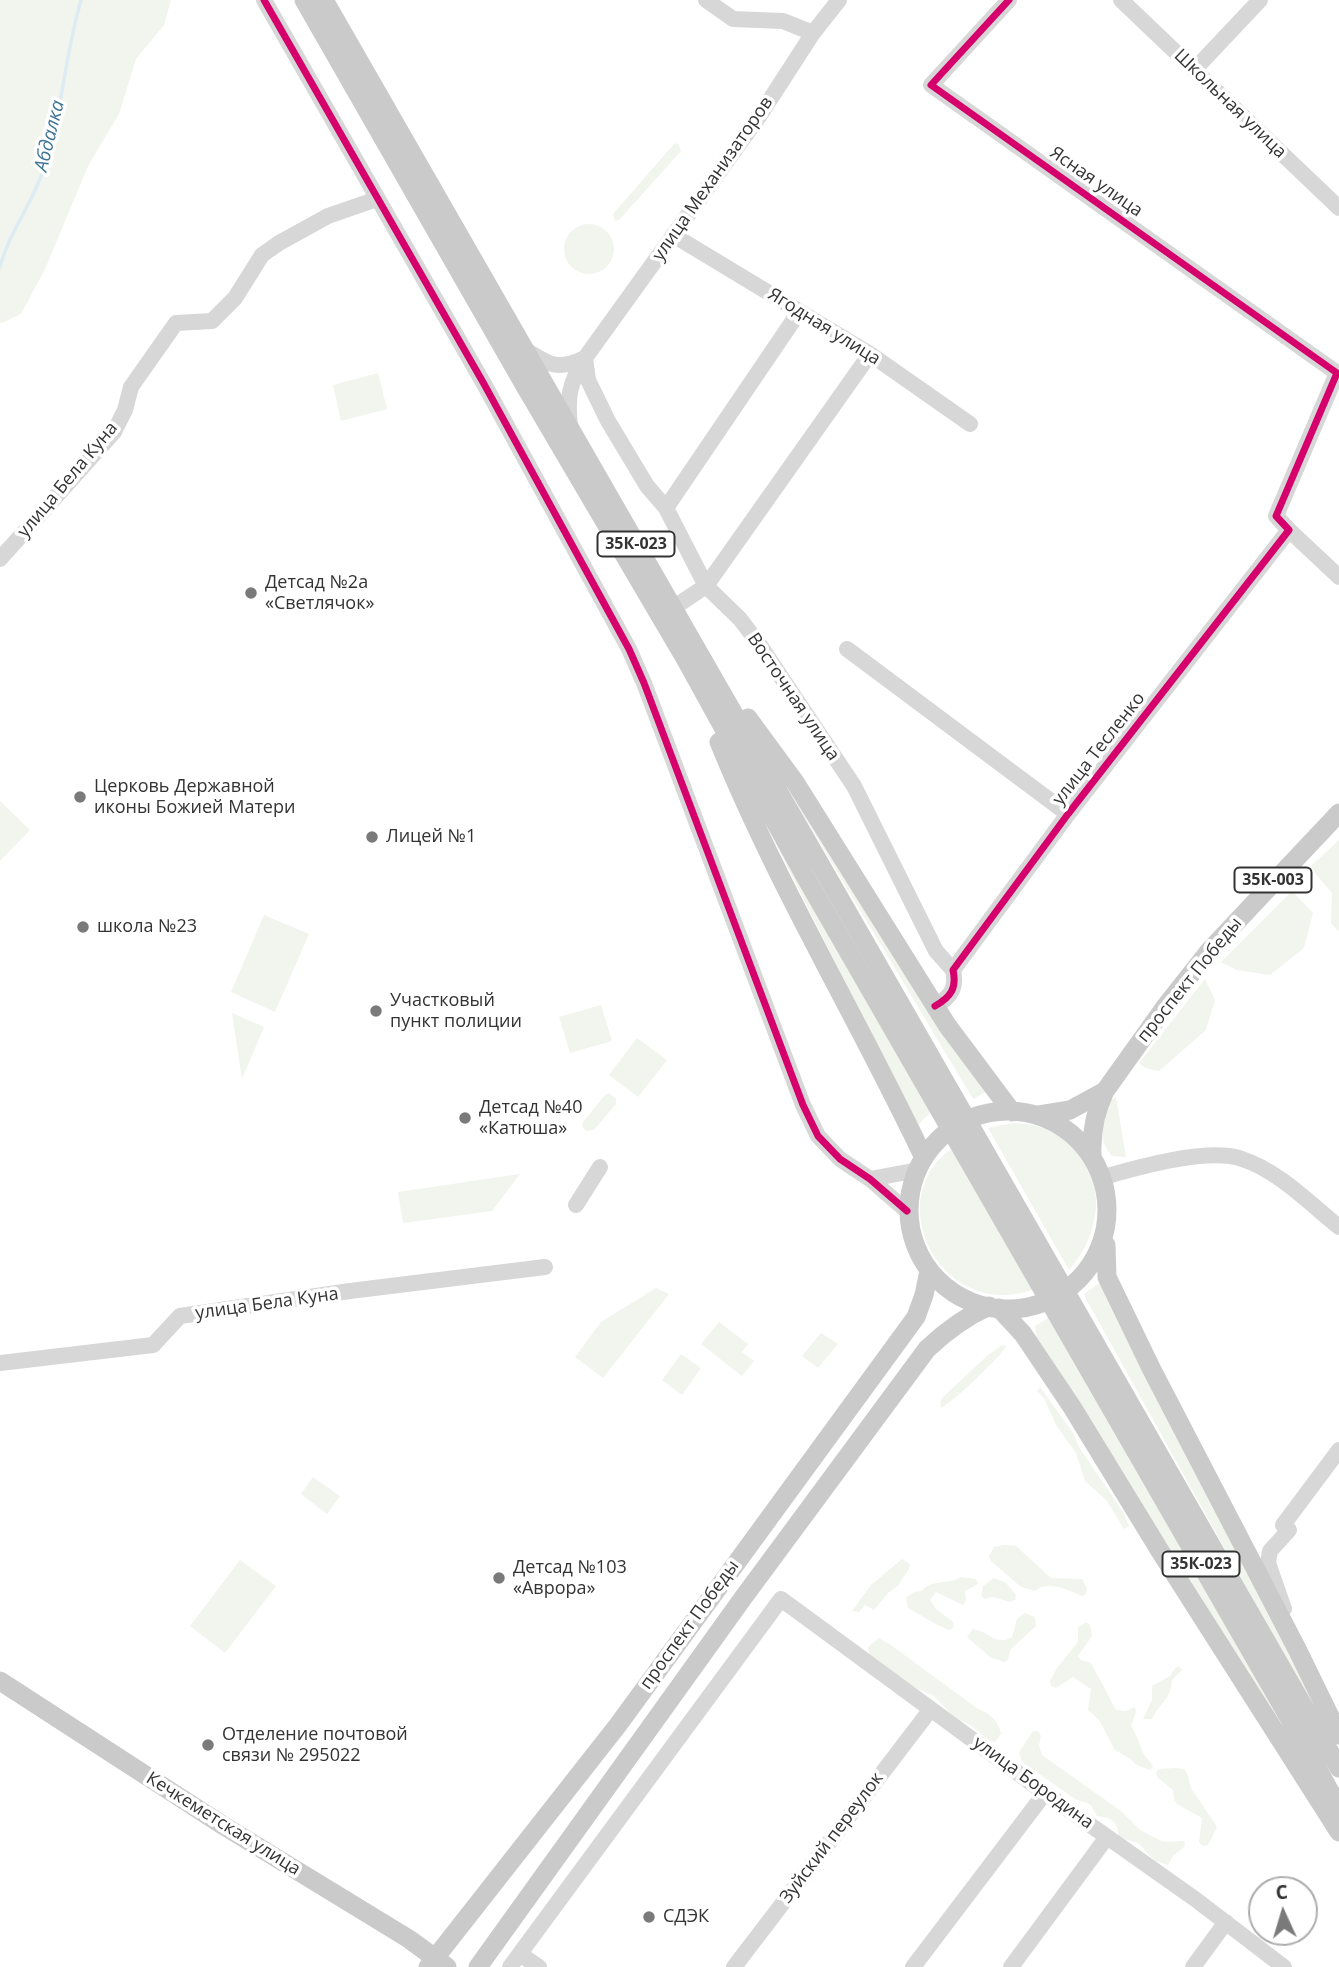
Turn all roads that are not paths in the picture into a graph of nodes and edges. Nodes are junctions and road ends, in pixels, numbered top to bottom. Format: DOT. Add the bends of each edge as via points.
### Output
graph roads {
  1 [pos="264,0"];
  2 [pos="304,0"];
  3 [pos="324,0"];
  4 [pos="706,0"];
  5 [pos="839,0"];
  6 [pos="1009,0"];
  7 [pos="1121,0"];
  8 [pos="1260,0"];
  9 [pos="813,33"];
  10 [pos="1195,69"];
  11 [pos="377,199"];
  12 [pos="1339,208"];
  13 [pos="673,235"];
  14 [pos="799,312"];
  15 [pos="526,350"];
  16 [pos="870,354"];
  17 [pos="585,358"];
  18 [pos="970,424"];
  19 [pos="571,431"];
  20 [pos="666,508"];
  21 [pos="1289,530"];
  22 [pos="0,559"];
  23 [pos="1339,577"];
  24 [pos="706,586"];
  25 [pos="673,608"];
  26 [pos="848,649"];
  27 [pos="686,660"];
  28 [pos="711,672"];
  29 [pos="1339,813"];
  30 [pos="1068,814"];
  31 [pos="953,970"];
  32 [pos="936,1006"];
  33 [pos="1105,1091"];
  34 [pos="940,1092"];
  35 [pos="1012,1112"];
  36 [pos="1039,1115"];
  37 [pos="1092,1154"];
  38 [pos="918,1164"];
  39 [pos="600,1167"];
  40 [pos="1104,1177"];
  41 [pos="870,1180"];
  42 [pos="576,1205"];
  43 [pos="907,1210"];
  44 [pos="1339,1227"];
  45 [pos="1106,1240"];
  46 [pos="545,1266"];
  47 [pos="929,1271"];
  48 [pos="994,1307"];
  49 [pos="1068,1317"];
  50 [pos="0,1363"];
  51 [pos="1339,1450"];
  52 [pos="1297,1648"];
  53 [pos="0,1681"];
  54 [pos="931,1709"];
  55 [pos="1339,1735"];
  56 [pos="1339,1768"];
  57 [pos="1045,1793"];
  58 [pos="604,1795"];
  59 [pos="1339,1808"];
  60 [pos="627,1810"];
  61 [pos="1339,1832"];
  62 [pos="1107,1837"];
  63 [pos="1226,1922"];
  64 [pos="515,1960"];
  65 [pos="437,1964"];
  66 [pos="478,1967"];
  67 [pos="539,1967"];
  68 [pos="734,1967"];
  69 [pos="913,1967"];
  70 [pos="1011,1967"];
  71 [pos="1193,1967"];
  72 [pos="1284,1967"];
  1 -- 11 [label="street"];
  2 -- 27 [label="main road, 35К-023"];
  3 -- 15 [label="main road, 35К-023"];
  4 -- 9 [label="street" via="733,19 783,21"];
  5 -- 9 [label="street, улица Механизаторов"];
  6 -- 21 [label="street, Ясная улица" via="931,85 1337,373 1276,516"];
  7 -- 10 [label="street, Школьная улица"];
  8 -- 10 [label="street"];
  9 -- 13 [label="street, улица Механизаторов"];
  10 -- 12 [label="street, Школьная улица"];
  11 -- 22 [label="street, улица Бела Куна" via="328,216 262,255 235,298 212,321 176,323 131,387 114,432"];
  11 -- 41 [label="street" via="629,649 818,1136"];
  13 -- 14 [label="street, Ягодная улица"];
  13 -- 17 [label="street, улица Механизаторов"];
  14 -- 16 [label="street, Ягодная улица"];
  14 -- 20 [label="street"];
  15 -- 17 [label="street" via="559,366"];
  15 -- 19 [label="main road, 35К-023"];
  16 -- 18 [label="street, Ягодная улица"];
  16 -- 24 [label="street"];
  17 -- 19 [label="street, улица Механизаторов" via="568,394"];
  17 -- 20 [label="street, Восточная улица" via="588,380 608,421"];
  19 -- 25 [label="main road, 35К-023"];
  20 -- 24 [label="street, Восточная улица"];
  21 -- 23 [label="street"];
  21 -- 30 [label="street, улица Тесленко"];
  24 -- 25 [label="street"];
  24 -- 31 [label="street, Восточная улица" via="759,644 854,786 936,951"];
  25 -- 28 [label="main road, 35К-023"];
  26 -- 30 [label="street, улица Тесленко"];
  27 -- 34 [label="main road, 35К-023" via="806,878"];
  27 -- 38 [label="main road" via="744,805 895,1097"];
  28 -- 32 [label="main road" via="795,782"];
  28 -- 34 [label="main road, 35К-023"];
  29 -- 33 [label="main road, проспект Победы / 35К-003" via="1210,950"];
  30 -- 31 [label="street, улица Тесленко"];
  31 -- 32 [label="street, улица Тесленко" via="953,992"];
  32 -- 35 [label="main road"];
  33 -- 36 [label="main road, проспект Победы" via="1070,1111"];
  33 -- 37 [label="main road, проспект Победы" via="1092,1126"];
  34 -- 49 [label="main road, 35К-023"];
  35 -- 36 [label="main road"];
  35 -- 38 [label="main road" via="958,1124 936,1141"];
  36 -- 37 [label="main road" via="1065,1129"];
  37 -- 40 [label="main road"];
  38 -- 41 [label="street"];
  38 -- 43 [label="main road"];
  39 -- 42 [label="street"];
  40 -- 44 [label="street" via="1201,1155 1240,1158 1271,1174"];
  40 -- 45 [label="main road" via="1110,1207"];
  41 -- 43 [label="street"];
  43 -- 47 [label="main road" via="915,1246"];
  45 -- 48 [label="main road" via="1091,1270 1056,1295 1029,1306"];
  45 -- 52 [label="main road" via="1107,1277"];
  46 -- 50 [label="street, улица Бела Куна" via="180,1317 153,1345"];
  47 -- 48 [label="main road" via="967,1300"];
  47 -- 65 [label="main road, проспект Победы" via="916,1317"];
  48 -- 58 [label="main road, проспект Победы" via="967,1317 927,1349"];
  48 -- 61 [label="main road" via="1023,1334 1072,1407"];
  49 -- 56 [label="main road, 35К-023"];
  49 -- 59 [label="main road, 35К-023"];
  51 -- 52 [label="street" via="1283,1525 1289,1530 1270,1551 1268,1563"];
  52 -- 55 [label="main road"];
  53 -- 65 [label="main road, Кечкеметская улица" via="409,1940"];
  54 -- 57 [label="street, улица Бородина"];
  54 -- 60 [label="street, улица Бородина" via="781,1600"];
  54 -- 68 [label="street, Зуйский переулок"];
  57 -- 62 [label="street, улица Бородина"];
  57 -- 69 [label="street"];
  58 -- 60 [label="street"];
  58 -- 66 [label="main road, проспект Победы"];
  60 -- 64 [label="street"];
  62 -- 63 [label="street, улица Бородина"];
  62 -- 70 [label="street"];
  63 -- 71 [label="street"];
  63 -- 72 [label="street, улица Бородина"];
  64 -- 67 [label="street"];
}
